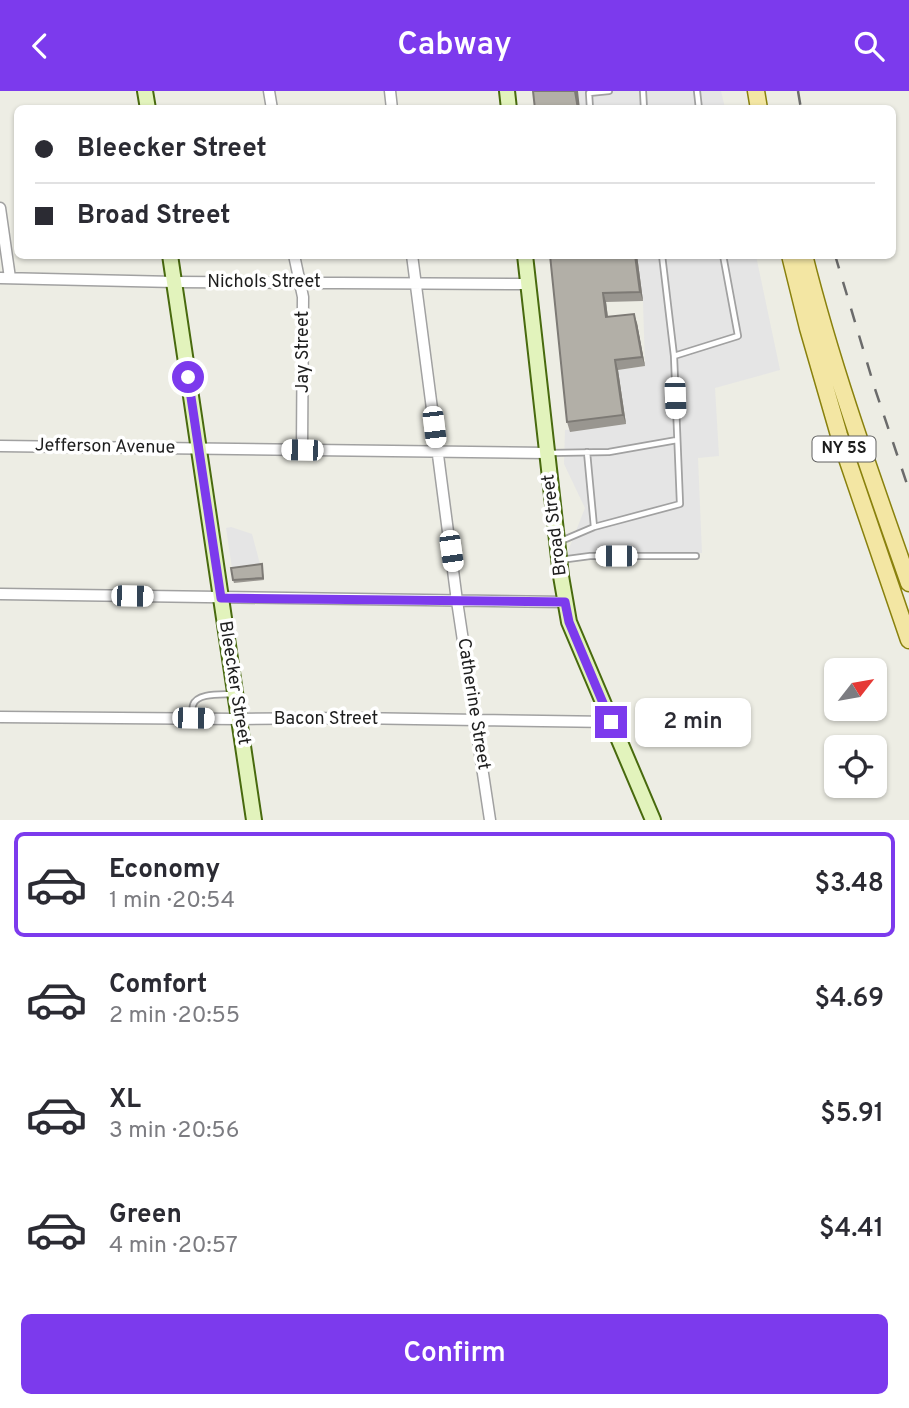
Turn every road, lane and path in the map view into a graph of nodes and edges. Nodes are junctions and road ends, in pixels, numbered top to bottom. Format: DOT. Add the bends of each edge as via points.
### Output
graph roads {
  1 [pos="608,91"];
  2 [pos="590,105"];
  3 [pos="0,208"];
  4 [pos="171,259"];
  5 [pos="295,259"];
  6 [pos="413,259"];
  7 [pos="525,259"];
  8 [pos="662,259"];
  9 [pos="724,259"];
  10 [pos="791,259"];
  11 [pos="805,259"];
  12 [pos="5,278"];
  13 [pos="174,282"];
  14 [pos="301,282"];
  15 [pos="416,283"];
  16 [pos="528,284"];
  17 [pos="674,356"];
  18 [pos="677,440"];
  19 [pos="0,446"];
  20 [pos="199,449"];
  21 [pos="302,450"];
  22 [pos="437,451"];
  23 [pos="587,452"];
  24 [pos="547,453"];
  25 [pos="594,527"];
  26 [pos="557,541"];
  27 [pos="696,556"];
  28 [pos="559,560"];
  29 [pos="909,583"];
  30 [pos="0,594"];
  31 [pos="221,598"];
  32 [pos="457,601"];
  33 [pos="565,602"];
  34 [pos="909,640"];
  35 [pos="236,694"];
  36 [pos="0,717"];
  37 [pos="193,718"];
  38 [pos="239,719"];
  39 [pos="475,720"];
  40 [pos="611,722"];
  41 [pos="254,820"];
  42 [pos="490,820"];
  43 [pos="653,820"];
  1 -- 2 [label="lane" via="589,93"];
  3 -- 12 [label="street"];
  4 -- 13 [label="main road, Bleecker Street"];
  5 -- 14 [label="street, Jay Street"];
  6 -- 15 [label="street, Catherine Street"];
  7 -- 16 [label="main road, Broad Street"];
  8 -- 17 [label="lane"];
  9 -- 17 [label="lane" via="738,336"];
  10 -- 34 [label="main road, NY 5S" via="839,435"];
  11 -- 29 [label="main road, NY 5S" via="838,376"];
  12 -- 13 [label="street, Nichols Street"];
  13 -- 14 [label="street, Nichols Street"];
  13 -- 20 [label="main road, Bleecker Street"];
  14 -- 15 [label="street, Nichols Street"];
  14 -- 21 [label="street, Jay Street"];
  15 -- 16 [label="street, Nichols Street"];
  15 -- 22 [label="street, Catherine Street"];
  16 -- 24 [label="main road, Broad Street"];
  17 -- 18 [label="lane"];
  18 -- 23 [label="lane"];
  18 -- 25 [label="lane" via="680,504"];
  19 -- 20 [label="street, Jefferson Avenue"];
  20 -- 21 [label="street, Jefferson Avenue"];
  20 -- 31 [label="main road, Bleecker Street"];
  21 -- 22 [label="street, Jefferson Avenue"];
  22 -- 24 [label="street, Jefferson Avenue"];
  22 -- 32 [label="street, Catherine Street"];
  23 -- 24 [label="lane"];
  23 -- 25 [label="lane"];
  24 -- 26 [label="main road, Broad Street"];
  25 -- 26 [label="lane"];
  26 -- 28 [label="main road, Broad Street"];
  27 -- 28 [label="lane"];
  28 -- 33 [label="main road, Broad Street"];
  30 -- 31 [label="street"];
  31 -- 32 [label="street"];
  31 -- 35 [label="main road, Bleecker Street"];
  32 -- 33 [label="street"];
  32 -- 39 [label="street, Catherine Street"];
  33 -- 40 [label="main road, Broad Street"];
  35 -- 37 [label="lane" via="201,697 192,706"];
  35 -- 38 [label="main road, Bleecker Street"];
  36 -- 37 [label="street, Bacon Street"];
  37 -- 38 [label="street, Bacon Street"];
  38 -- 39 [label="street, Bacon Street"];
  38 -- 41 [label="main road, Bleecker Street"];
  39 -- 40 [label="street, Bacon Street"];
  39 -- 42 [label="street, Catherine Street"];
  40 -- 43 [label="main road, Broad Street"];
}
